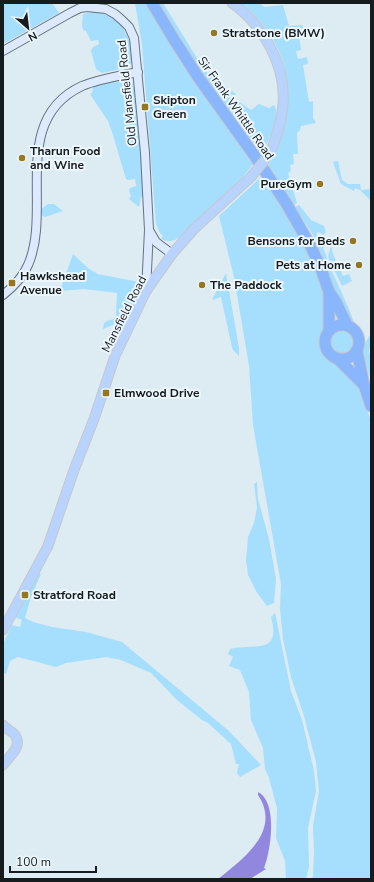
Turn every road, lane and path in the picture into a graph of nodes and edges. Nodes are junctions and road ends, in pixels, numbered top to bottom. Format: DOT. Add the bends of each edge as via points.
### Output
graph roads {
  1 [pos="152,3"];
  2 [pos="232,3"];
  3 [pos="3,51"];
  4 [pos="138,72"];
  5 [pos="149,230"];
  6 [pos="172,254"];
  7 [pos="146,291"];
  8 [pos="329,292"];
  9 [pos="3,295"];
  10 [pos="347,325"];
  11 [pos="329,331"];
  12 [pos="357,350"];
  13 [pos="337,358"];
  14 [pos="364,385"];
  15 [pos="371,406"];
  16 [pos="3,630"];
  17 [pos="5,728"];
  18 [pos="6,757"];
  19 [pos="3,765"];
  1 -- 8 [label="highway, Sir Frank Whittle Road" via="198,77 286,203 320,266"];
  2 -- 6 [label="main road, Mansfield Road, bridge" via="261,32 272,50 283,91 280,126 264,161 251,177 194,229"];
  3 -- 4 [label="street, Old Mansfield Road" via="80,8 100,8 115,14 129,27 136,46"];
  4 -- 5 [label="street, Old Mansfield Road"];
  4 -- 9 [label="street" via="82,86 63,99 51,112 39,144 37,158 33,250 26,270"];
  5 -- 6 [label="street" via="156,242"];
  5 -- 7 [label="street, Old Mansfield Road"];
  6 -- 7 [label="main road, Mansfield Road"];
  7 -- 16 [label="main road, Mansfield Road" via="115,356 48,546"];
  8 -- 10 [label="highway, Sir Frank Whittle Road"];
  8 -- 11 [label="highway, Sir Frank Whittle Road"];
  10 -- 11 [label="highway" via="337,325"];
  10 -- 12 [label="highway" via="358,335"];
  11 -- 13 [label="highway" via="325,345 329,353"];
  12 -- 13 [label="highway" via="348,358"];
  12 -- 14 [label="highway"];
  13 -- 14 [label="highway"];
  14 -- 15 [label="highway"];
  17 -- 18 [label="main road" via="14,734 18,745 13,754"];
  18 -- 19 [label="main road"];
}
